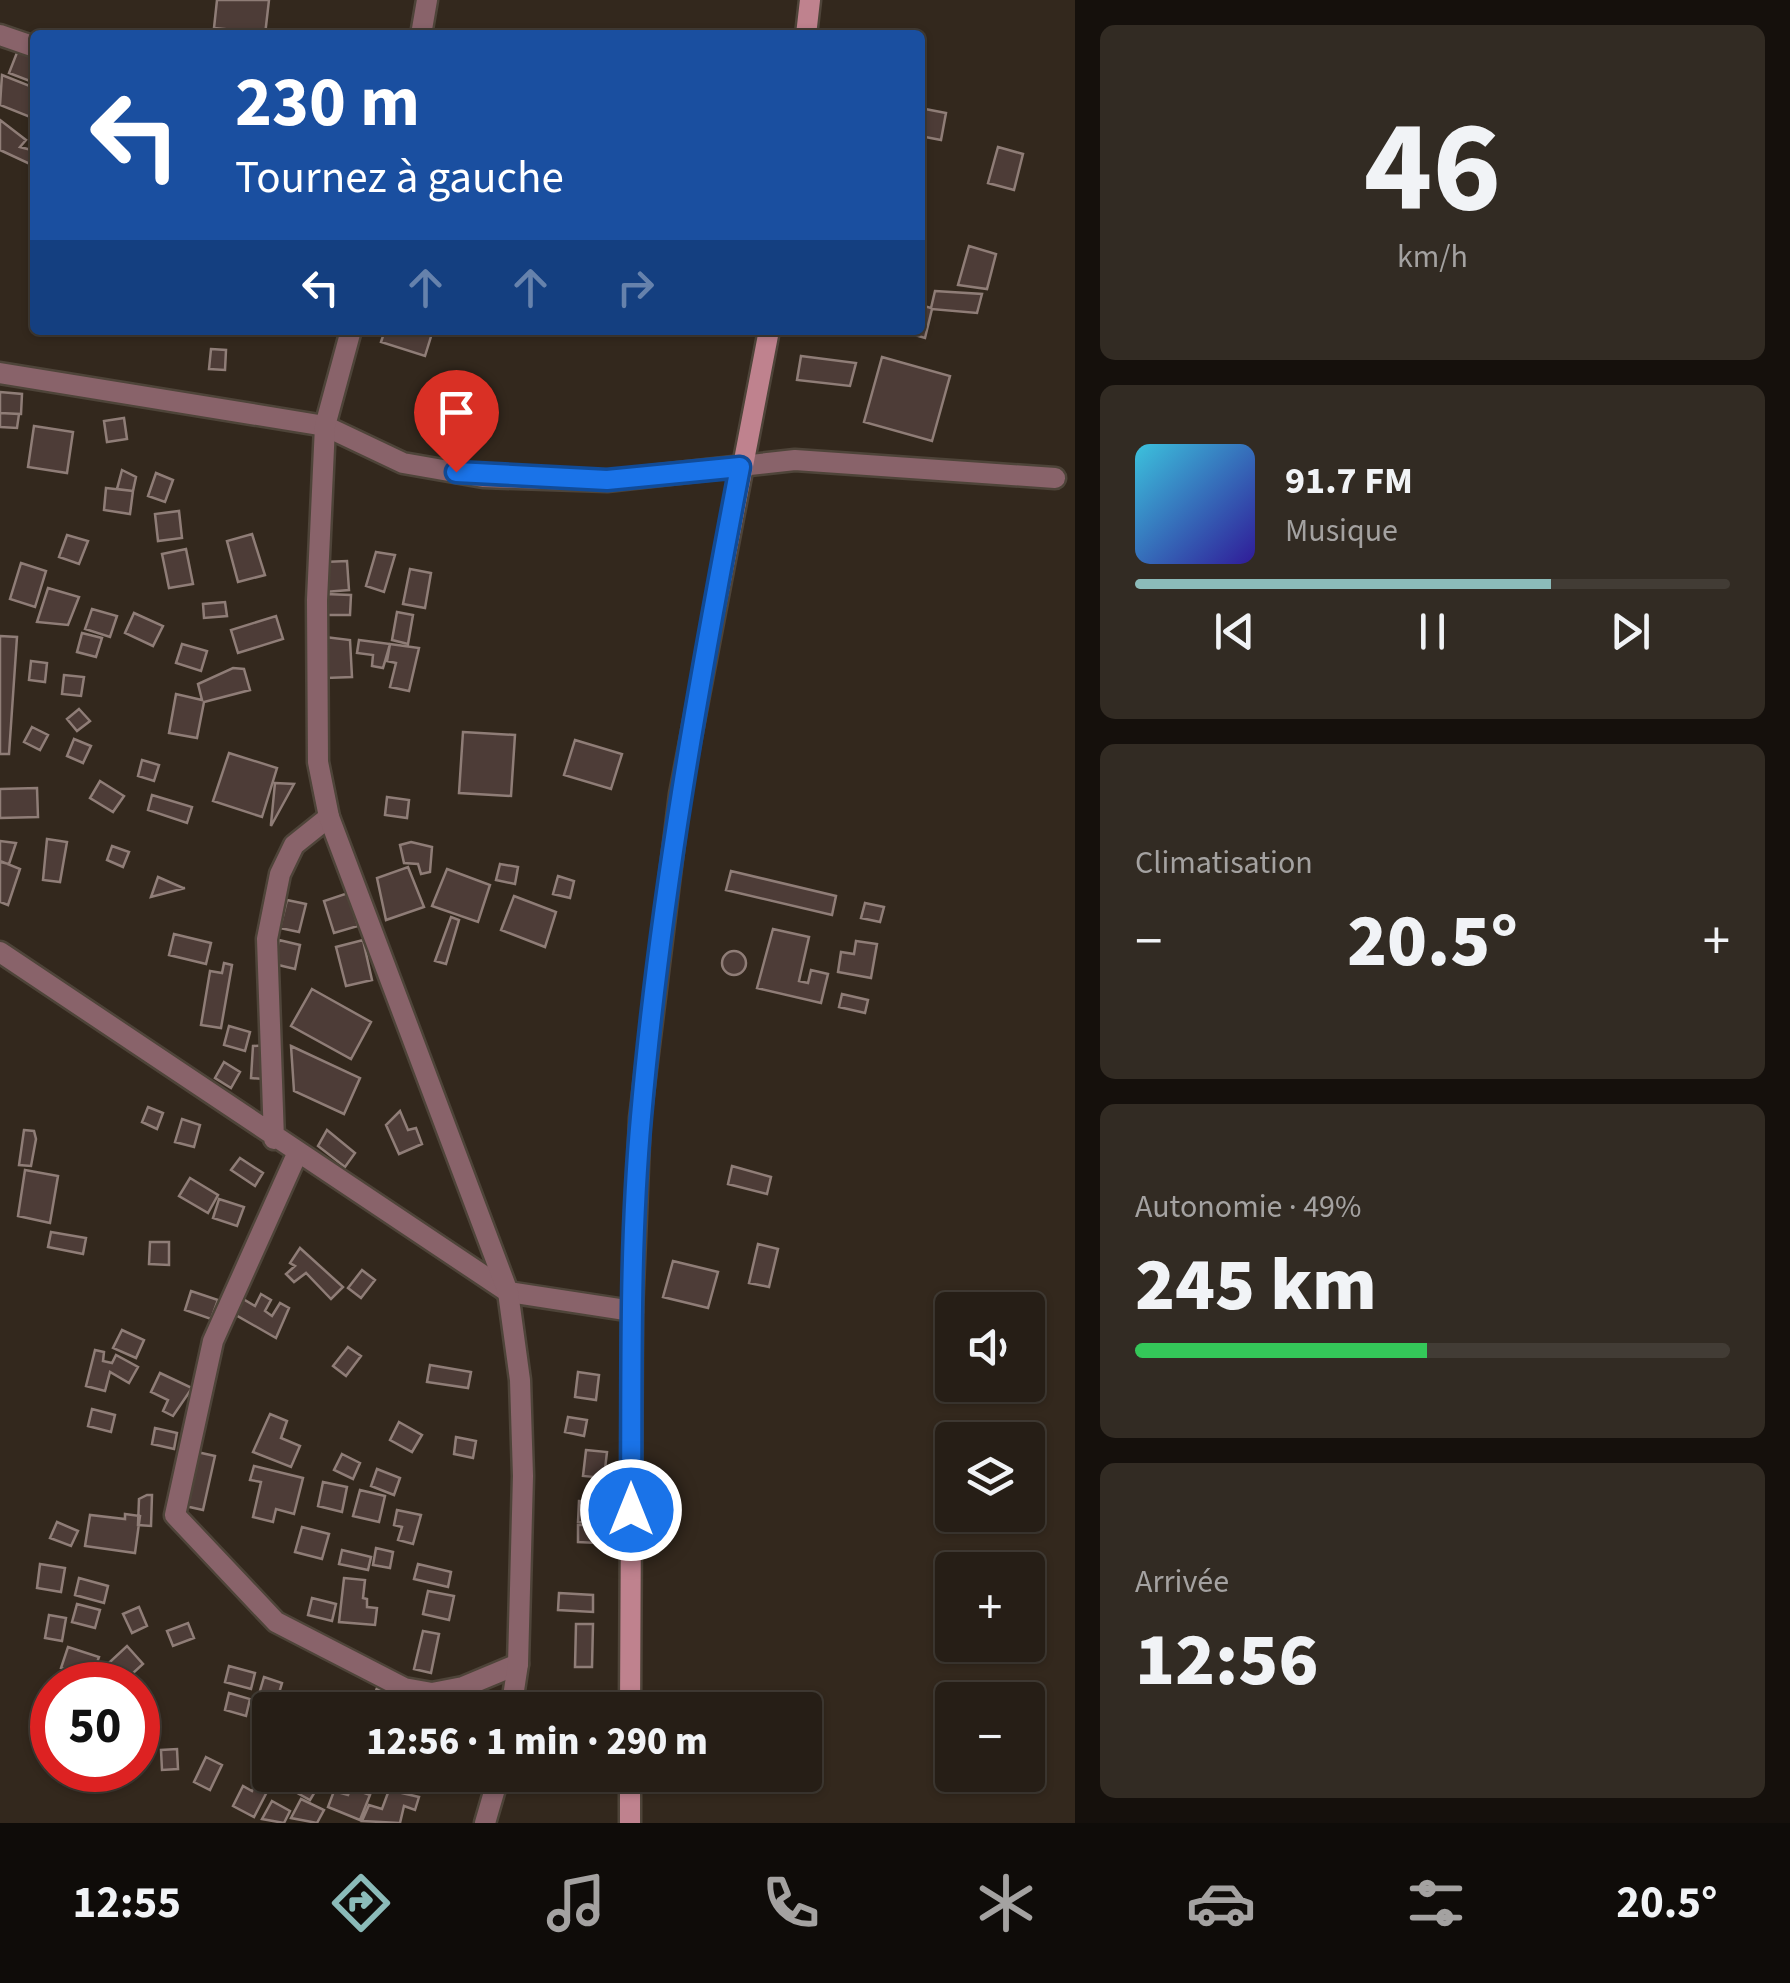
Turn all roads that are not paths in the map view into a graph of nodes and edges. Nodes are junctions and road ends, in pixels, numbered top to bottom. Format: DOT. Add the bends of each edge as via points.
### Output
graph roads {
  1 [pos="428,0"];
  2 [pos="810,0"];
  3 [pos="422,30"];
  4 [pos="807,30"];
  5 [pos="0,34"];
  6 [pos="30,45"];
  7 [pos="350,335"];
  8 [pos="768,335"];
  9 [pos="0,373"];
  10 [pos="325,426"];
  11 [pos="740,467"];
  12 [pos="1055,478"];
  13 [pos="329,817"];
  14 [pos="0,952"];
  15 [pos="274,1139"];
  16 [pos="297,1154"];
  17 [pos="508,1292"];
  18 [pos="632,1311"];
  19 [pos="518,1664"];
  20 [pos="514,1692"];
  21 [pos="630,1692"];
  22 [pos="494,1792"];
  23 [pos="630,1792"];
  24 [pos="485,1823"];
  25 [pos="630,1823"];
  1 -- 3 [label="street"];
  2 -- 4 [label="main road"];
  5 -- 6 [label="street"];
  7 -- 10 [label="street"];
  8 -- 11 [label="main road"];
  9 -- 10 [label="street"];
  10 -- 11 [label="street" via="403,462 483,477 607,480"];
  10 -- 13 [label="street" via="316,600 318,762"];
  11 -- 12 [label="street" via="795,460"];
  11 -- 18 [label="main road" via="680,794 640,1118"];
  13 -- 15 [label="street" via="294,844 280,874 267,939"];
  13 -- 17 [label="street"];
  14 -- 15 [label="street"];
  15 -- 16 [label="street"];
  16 -- 17 [label="street"];
  16 -- 19 [label="street" via="214,1342 175,1516 276,1622 404,1688 432,1693 463,1687"];
  17 -- 18 [label="street"];
  17 -- 19 [label="street" via="522,1438"];
  18 -- 21 [label="main road"];
  19 -- 20 [label="street"];
  22 -- 24 [label="street"];
  23 -- 25 [label="main road"];
}
